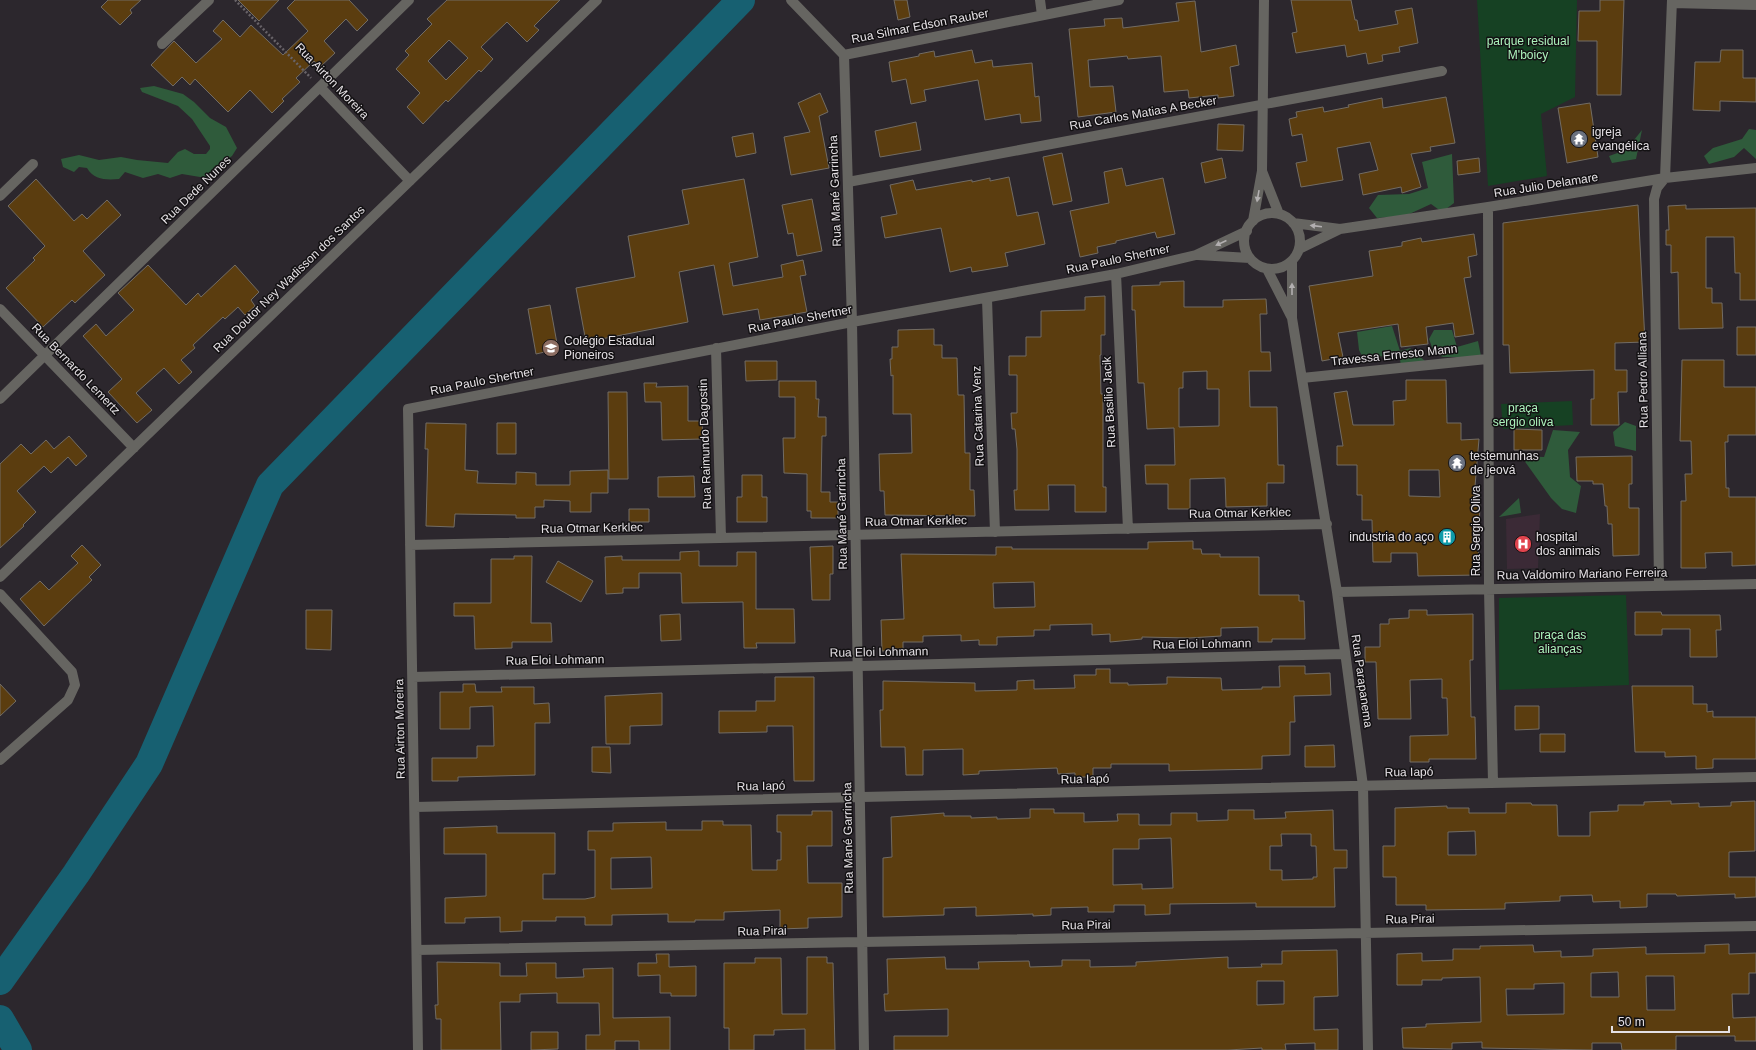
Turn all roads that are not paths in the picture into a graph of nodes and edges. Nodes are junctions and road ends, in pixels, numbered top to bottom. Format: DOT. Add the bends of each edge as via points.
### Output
graph roads {
  1 [pos="209,0"];
  2 [pos="409,0"];
  3 [pos="597,0"];
  4 [pos="791,0"];
  5 [pos="1040,0"];
  6 [pos="1118,0"];
  7 [pos="1264,0"];
  8 [pos="1672,2"];
  9 [pos="1756,5"];
  10 [pos="1042,15"];
  11 [pos="162,44"];
  12 [pos="844,55"];
  13 [pos="1442,71"];
  14 [pos="320,87"];
  15 [pos="1262,105"];
  16 [pos="32,164"];
  17 [pos="1756,168"];
  18 [pos="1262,171"];
  19 [pos="1665,178"];
  20 [pos="410,181"];
  21 [pos="848,182"];
  22 [pos="0,196"];
  23 [pos="1488,207"];
  24 [pos="1279,214"];
  25 [pos="1253,221"];
  26 [pos="1293,223"];
  27 [pos="1340,229"];
  28 [pos="1247,231"];
  29 [pos="1299,249"];
  30 [pos="1196,255"];
  31 [pos="1250,258"];
  32 [pos="1292,261"];
  33 [pos="1267,268"];
  34 [pos="1116,274"];
  35 [pos="987,299"];
  36 [pos="0,309"];
  37 [pos="1292,318"];
  38 [pos="852,322"];
  39 [pos="716,348"];
  40 [pos="45,356"];
  41 [pos="1487,359"];
  42 [pos="1302,378"];
  43 [pos="0,399"];
  44 [pos="408,409"];
  45 [pos="134,448"];
  46 [pos="1327,524"];
  47 [pos="1128,529"];
  48 [pos="995,532"];
  49 [pos="856,535"];
  50 [pos="721,538"];
  51 [pos="410,545"];
  52 [pos="0,577"];
  53 [pos="1756,584"];
  54 [pos="1659,585"];
  55 [pos="1489,589"];
  56 [pos="1337,592"];
  57 [pos="0,594"];
  58 [pos="1345,654"];
  59 [pos="858,666"];
  60 [pos="412,677"];
  61 [pos="0,760"];
  62 [pos="1756,777"];
  63 [pos="1493,783"];
  64 [pos="1363,786"];
  65 [pos="860,797"];
  66 [pos="415,807"];
  67 [pos="1756,926"];
  68 [pos="1366,933"];
  69 [pos="862,942"];
  70 [pos="417,950"];
  71 [pos="418,1050"];
  72 [pos="864,1050"];
  73 [pos="1368,1050"];
  1 -- 11 [label="street"];
  2 -- 14 [label="street, Rua Dede Nunes"];
  3 -- 20 [label="street, Rua Doutor Ney Wadisson dos Santos"];
  4 -- 12 [label="street"];
  5 -- 10 [label="street"];
  6 -- 10 [label="street, Rua Silmar Edson Rauber"];
  7 -- 15 [label="street"];
  8 -- 9 [label="street"];
  8 -- 19 [label="street"];
  10 -- 12 [label="street, Rua Silmar Edson Rauber"];
  12 -- 21 [label="street, Rua Mané Garrincha"];
  13 -- 15 [label="street, Rua Carlos Matias A Becker"];
  14 -- 20 [label="street, Rua Airton Moreira"];
  14 -- 40 [label="street, Rua Dede Nunes"];
  15 -- 18 [label="street"];
  15 -- 21 [label="street, Rua Carlos Matias A Becker"];
  16 -- 22 [label="street"];
  17 -- 19 [label="street, Rua Julio Delamare"];
  18 -- 24 [label="street"];
  18 -- 25 [label="street, one-way"];
  19 -- 23 [label="street, Rua Julio Delamare"];
  19 -- 54 [label="street, Rua Pedro Alliana" via="1657,188 1654,199"];
  20 -- 45 [label="street, Rua Doutor Ney Wadisson dos Santos"];
  21 -- 38 [label="street, Rua Mané Garrincha"];
  23 -- 27 [label="street, Rua Julio Delamare"];
  23 -- 41 [label="street, Rua Sergio Oliva"];
  24 -- 25 [label="street" via="1261,216"];
  24 -- 26 [label="street"];
  25 -- 28 [label="street"];
  27 -- 26 [label="street, Rua Julio Delamare, one-way"];
  26 -- 29 [label="street" via="1298,230"];
  27 -- 29 [label="street, Rua Julio Delamare"];
  28 -- 30 [label="street, Rua Paulo Shertner, one-way"];
  28 -- 31 [label="street" via="1245,245"];
  29 -- 32 [label="street"];
  30 -- 31 [label="street, Rua Paulo Shertner"];
  30 -- 34 [label="street, Rua Paulo Shertner"];
  31 -- 33 [label="street"];
  32 -- 33 [label="street" via="1276,269"];
  37 -- 32 [label="street, Rua Parapanema, one-way"];
  33 -- 37 [label="street, Rua Parapanema"];
  34 -- 35 [label="street, Rua Paulo Shertner"];
  34 -- 47 [label="street, Rua Basilio Jacik"];
  35 -- 38 [label="street, Rua Paulo Shertner"];
  35 -- 48 [label="street, Rua Catarina Venz"];
  36 -- 40 [label="street, Rua Bernardo Lemertz"];
  37 -- 42 [label="street, Rua Parapanema"];
  38 -- 39 [label="street, Rua Paulo Shertner"];
  38 -- 49 [label="street, Rua Mané Garrincha"];
  39 -- 44 [label="street, Rua Paulo Shertner"];
  39 -- 50 [label="street, Rua Raimundo Dagostin"];
  40 -- 43 [label="street, Rua Dede Nunes"];
  40 -- 45 [label="street, Rua Bernardo Lemertz"];
  41 -- 42 [label="street, Travessa Ernesto Mann"];
  41 -- 55 [label="street, Rua Sergio Oliva"];
  42 -- 46 [label="street, Rua Parapanema"];
  44 -- 51 [label="street, Rua Airton Moreira"];
  45 -- 52 [label="street, Rua Doutor Ney Wadisson dos Santos"];
  46 -- 47 [label="street, Rua Otmar Kerklec"];
  46 -- 56 [label="street, Rua Parapanema"];
  47 -- 48 [label="street, Rua Otmar Kerklec"];
  48 -- 49 [label="street, Rua Otmar Kerklec"];
  49 -- 50 [label="street, Rua Otmar Kerklec"];
  49 -- 59 [label="street, Rua Mané Garrincha"];
  50 -- 51 [label="street, Rua Otmar Kerklec"];
  51 -- 60 [label="street, Rua Airton Moreira"];
  53 -- 54 [label="street, Rua Valdomiro Mariano Ferreira"];
  54 -- 55 [label="street, Rua Valdomiro Mariano Ferreira"];
  55 -- 56 [label="street, Rua Valdomiro Mariano Ferreira"];
  55 -- 63 [label="street, Rua Sergio Oliva"];
  56 -- 58 [label="street, Rua Parapanema"];
  57 -- 61 [label="street" via="72,672 75,685 68,700"];
  58 -- 59 [label="street, Rua Eloi Lohmann"];
  58 -- 64 [label="street, Rua Parapanema"];
  59 -- 60 [label="street, Rua Eloi Lohmann"];
  59 -- 65 [label="street, Rua Mané Garrincha"];
  60 -- 66 [label="street, Rua Airton Moreira"];
  62 -- 63 [label="street, Rua Iapó"];
  63 -- 64 [label="street, Rua Iapó"];
  64 -- 65 [label="street, Rua Iapó"];
  64 -- 68 [label="street, Rua Parapanema"];
  65 -- 66 [label="street, Rua Iapó"];
  65 -- 69 [label="street, Rua Mané Garrincha"];
  66 -- 70 [label="street, Rua Airton Moreira"];
  67 -- 68 [label="street, Rua Pirai"];
  68 -- 69 [label="street, Rua Pirai"];
  68 -- 73 [label="street, Rua Parapanema"];
  69 -- 70 [label="street, Rua Pirai"];
  69 -- 72 [label="street, Rua Mané Garrincha"];
  70 -- 71 [label="street, Rua Airton Moreira"];
}
